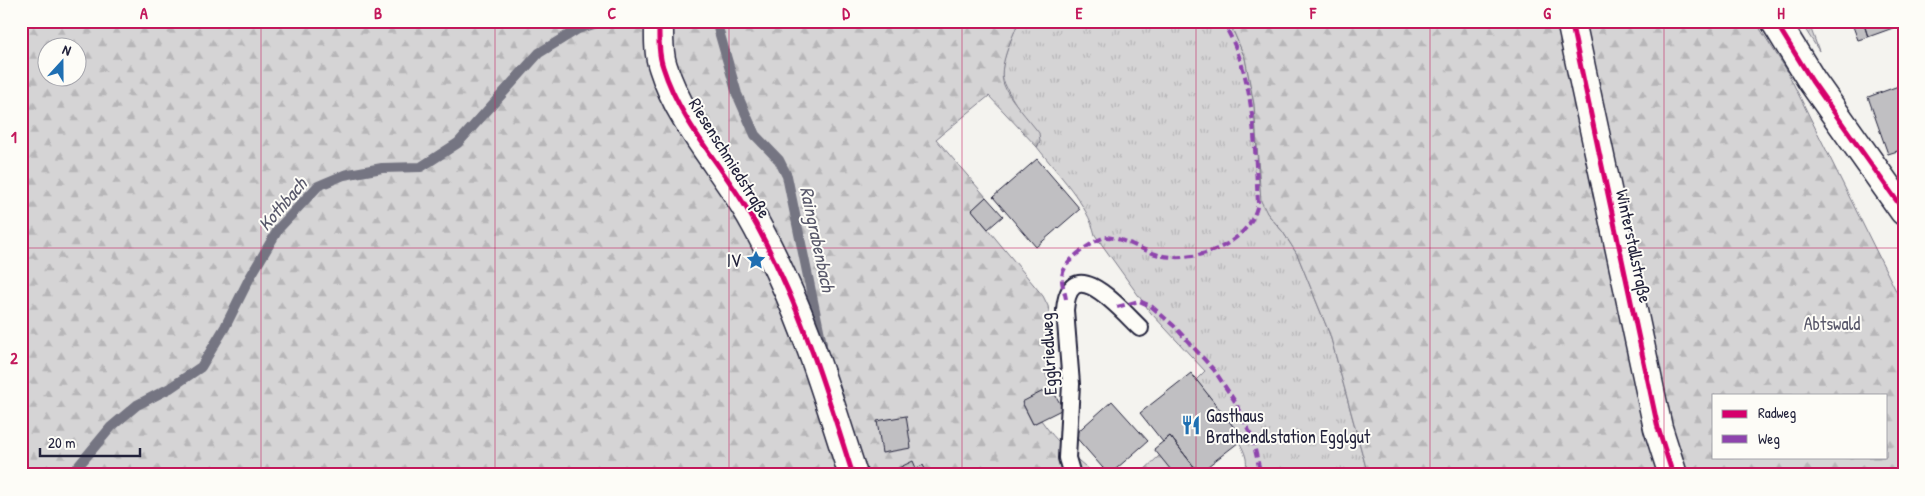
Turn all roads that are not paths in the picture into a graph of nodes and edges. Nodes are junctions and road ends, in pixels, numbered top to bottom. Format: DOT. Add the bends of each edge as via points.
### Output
graph roads {
  1 [pos="1571,21"];
  2 [pos="1776,21"];
  3 [pos="659,30"];
  4 [pos="1904,211"];
  5 [pos="1140,328"];
  6 [pos="854,475"];
  7 [pos="1072,475"];
  8 [pos="1673,475"];
  1 -- 8 [label="street, Winterstallstraße" via="1658,428"];
  2 -- 4 [label="street" via="1812,81"];
  3 -- 6 [label="street, Riesenschmiedstraße" via="662,66 676,98 752,218 798,312"];
  5 -- 7 [label="lane, Egglriedlweg" via="1091,286 1083,283 1069,290 1065,310 1071,384 1067,458"];
}
